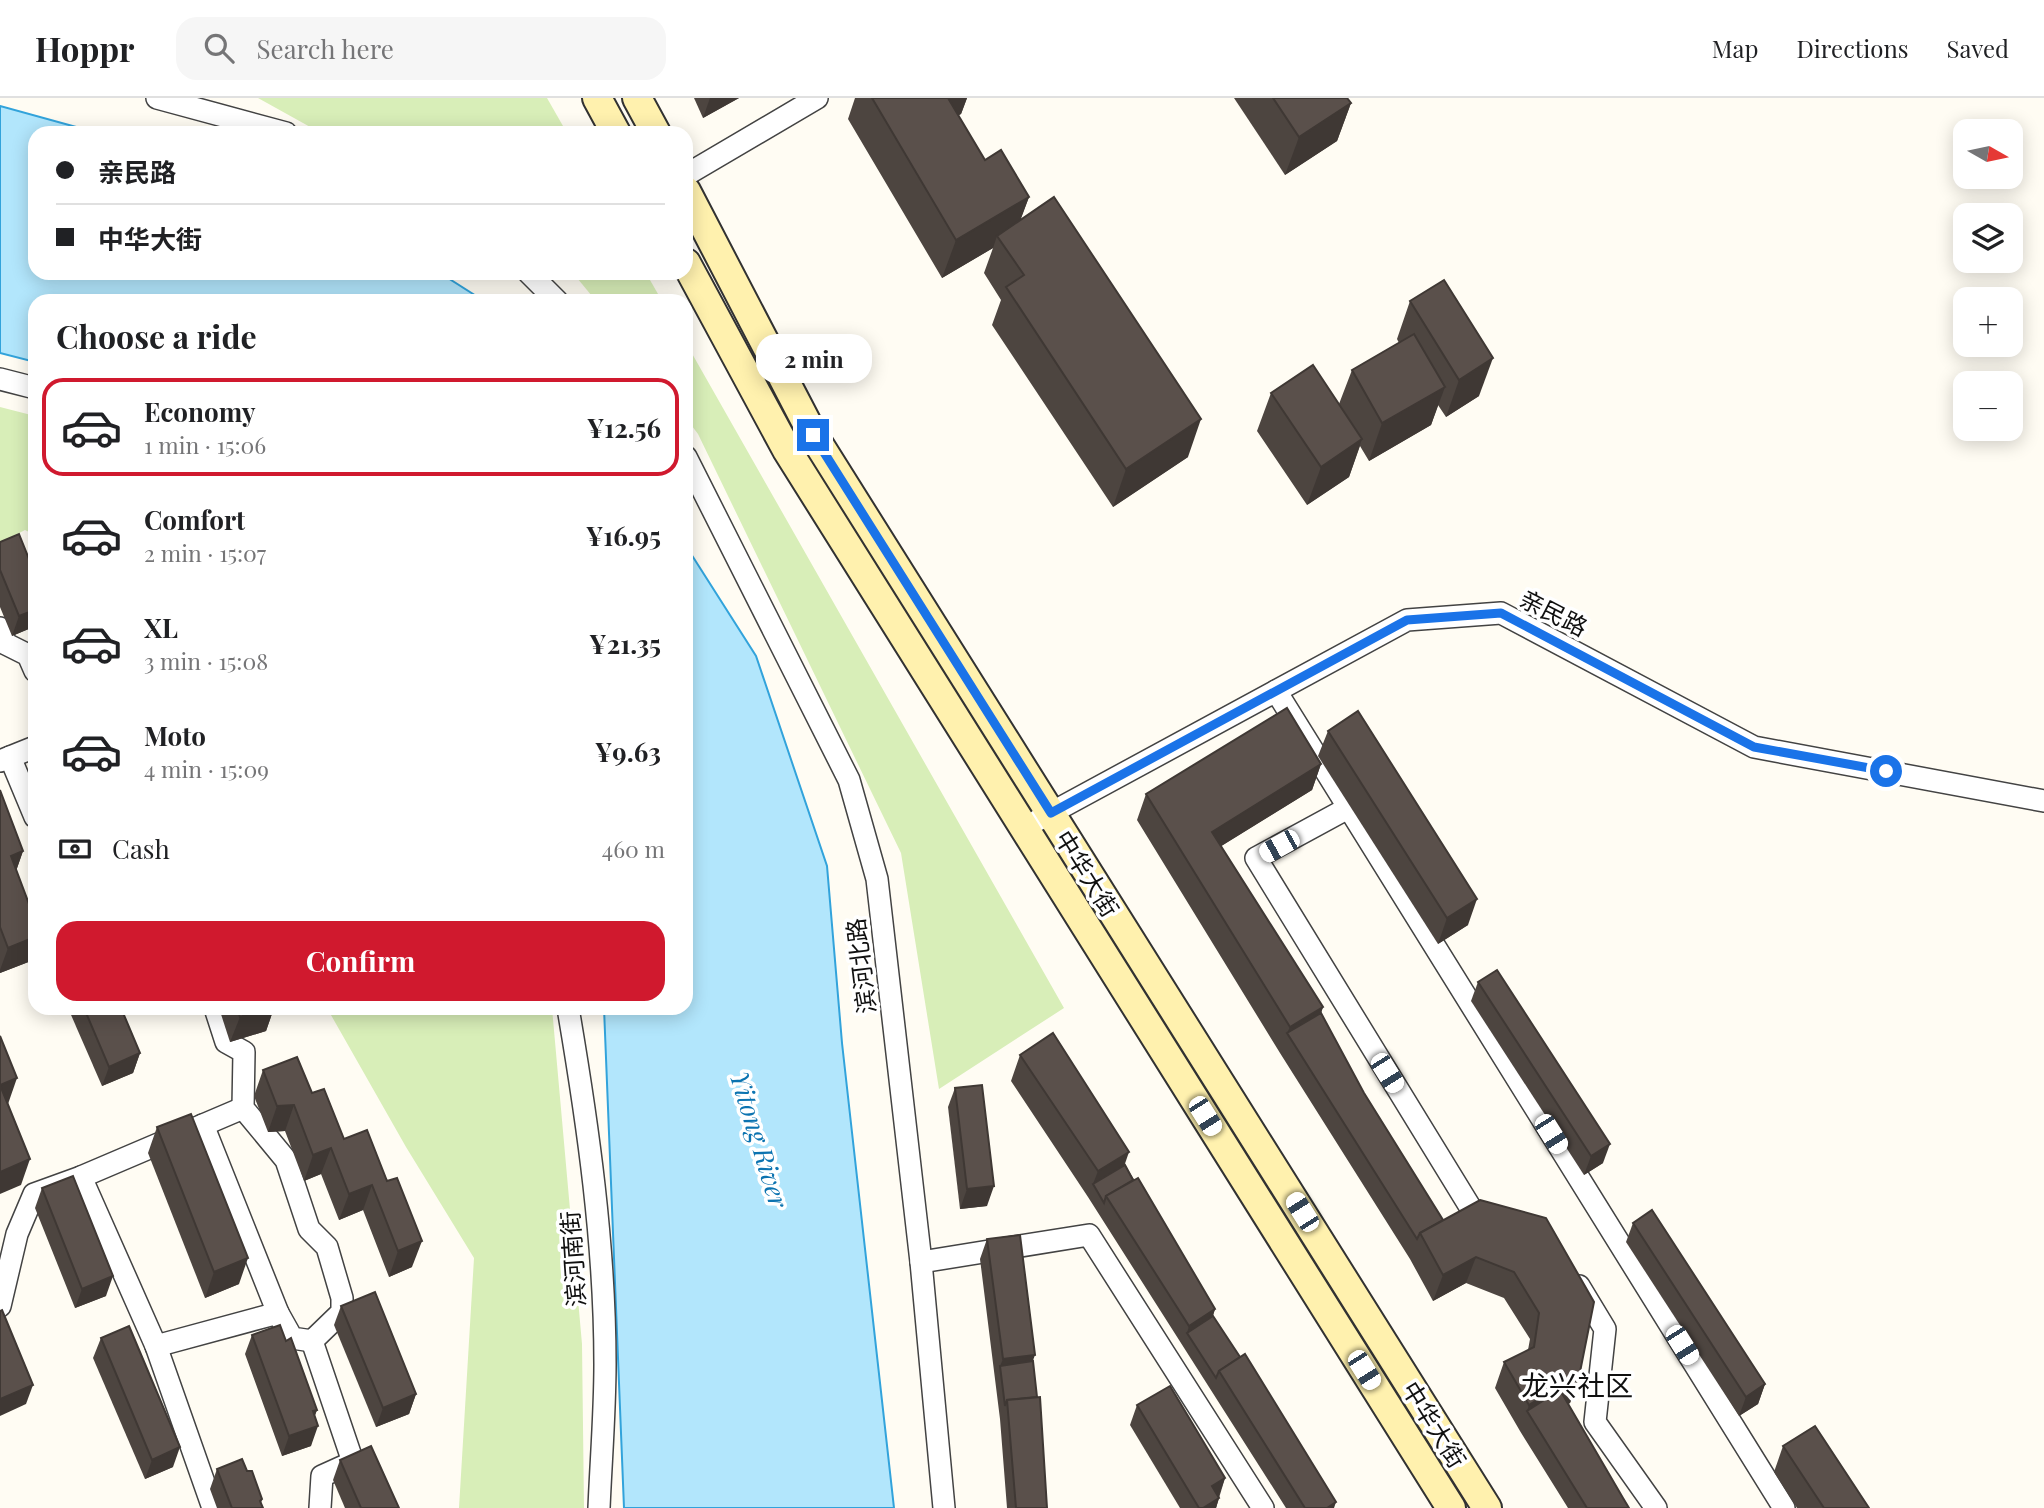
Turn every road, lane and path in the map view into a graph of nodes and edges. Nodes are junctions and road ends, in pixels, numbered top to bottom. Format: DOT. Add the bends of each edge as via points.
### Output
graph roads {
  1 [pos="158,98"];
  2 [pos="597,98"];
  3 [pos="637,98"];
  4 [pos="817,98"];
  5 [pos="260,126"];
  6 [pos="612,126"];
  7 [pos="652,126"];
  8 [pos="693,171"];
  9 [pos="693,204"];
  10 [pos="693,276"];
  11 [pos="536,280"];
  12 [pos="550,294"];
  13 [pos="0,379"];
  14 [pos="28,386"];
  15 [pos="693,471"];
  16 [pos="0,628"];
  17 [pos="28,655"];
  18 [pos="1276,691"];
  19 [pos="28,750"];
  20 [pos="5,759"];
  21 [pos="2044,801"];
  22 [pos="28,803"];
  23 [pos="1348,808"];
  24 [pos="1051,813"];
  25 [pos="1024,828"];
  26 [pos="217,1015"];
  27 [pos="569,1015"];
  28 [pos="243,1108"];
  29 [pos="203,1125"];
  30 [pos="81,1177"];
  31 [pos="1513,1228"];
  32 [pos="920,1262"];
  33 [pos="1565,1264"];
  34 [pos="0,1307"];
  35 [pos="278,1313"];
  36 [pos="312,1341"];
  37 [pos="156,1346"];
  38 [pos="213,1508"];
  39 [pos="320,1508"];
  40 [pos="599,1508"];
  41 [pos="944,1508"];
  42 [pos="1263,1508"];
  43 [pos="1451,1508"];
  44 [pos="1487,1508"];
  45 [pos="1656,1508"];
  46 [pos="1784,1508"];
  1 -- 5 [label="street"];
  2 -- 6 [label="main road"];
  3 -- 7 [label="main road"];
  4 -- 8 [label="street"];
  9 -- 24 [label="main road, 中华大街" via="813,435"];
  10 -- 25 [label="main road, 中华大街" via="787,450"];
  11 -- 12 [label="street"];
  13 -- 14 [label="street"];
  15 -- 32 [label="street, 滨河北路" via="849,780 877,879"];
  16 -- 17 [label="street" via="6,644"];
  18 -- 21 [label="street, 亲民路" via="1407,620 1501,613 1754,747"];
  18 -- 23 [label="street"];
  18 -- 24 [label="street, 亲民路"];
  19 -- 20 [label="street"];
  20 -- 22 [label="street"];
  23 -- 31 [label="street" via="1256,858 1475,1215"];
  23 -- 46 [label="street"];
  24 -- 25 [label="street, 亲民路"];
  24 -- 44 [label="main road, 中华大街"];
  25 -- 43 [label="main road, 中华大街"];
  26 -- 28 [label="street" via="226,1042 244,1052"];
  27 -- 40 [label="street, 滨河南街" via="601,1256 605,1364"];
  28 -- 29 [label="street"];
  28 -- 36 [label="street" via="286,1160 309,1229 327,1247 342,1312"];
  29 -- 30 [label="street"];
  29 -- 35 [label="street"];
  30 -- 34 [label="street" via="34,1194 17,1234"];
  30 -- 37 [label="street"];
  32 -- 41 [label="street, 滨河北路"];
  32 -- 42 [label="street" via="1089,1236"];
  33 -- 45 [label="street" via="1605,1329 1595,1422"];
  35 -- 36 [label="street" via="292,1338"];
  35 -- 37 [label="street"];
  36 -- 39 [label="street" via="353,1462 322,1476"];
  37 -- 38 [label="street"];
}
